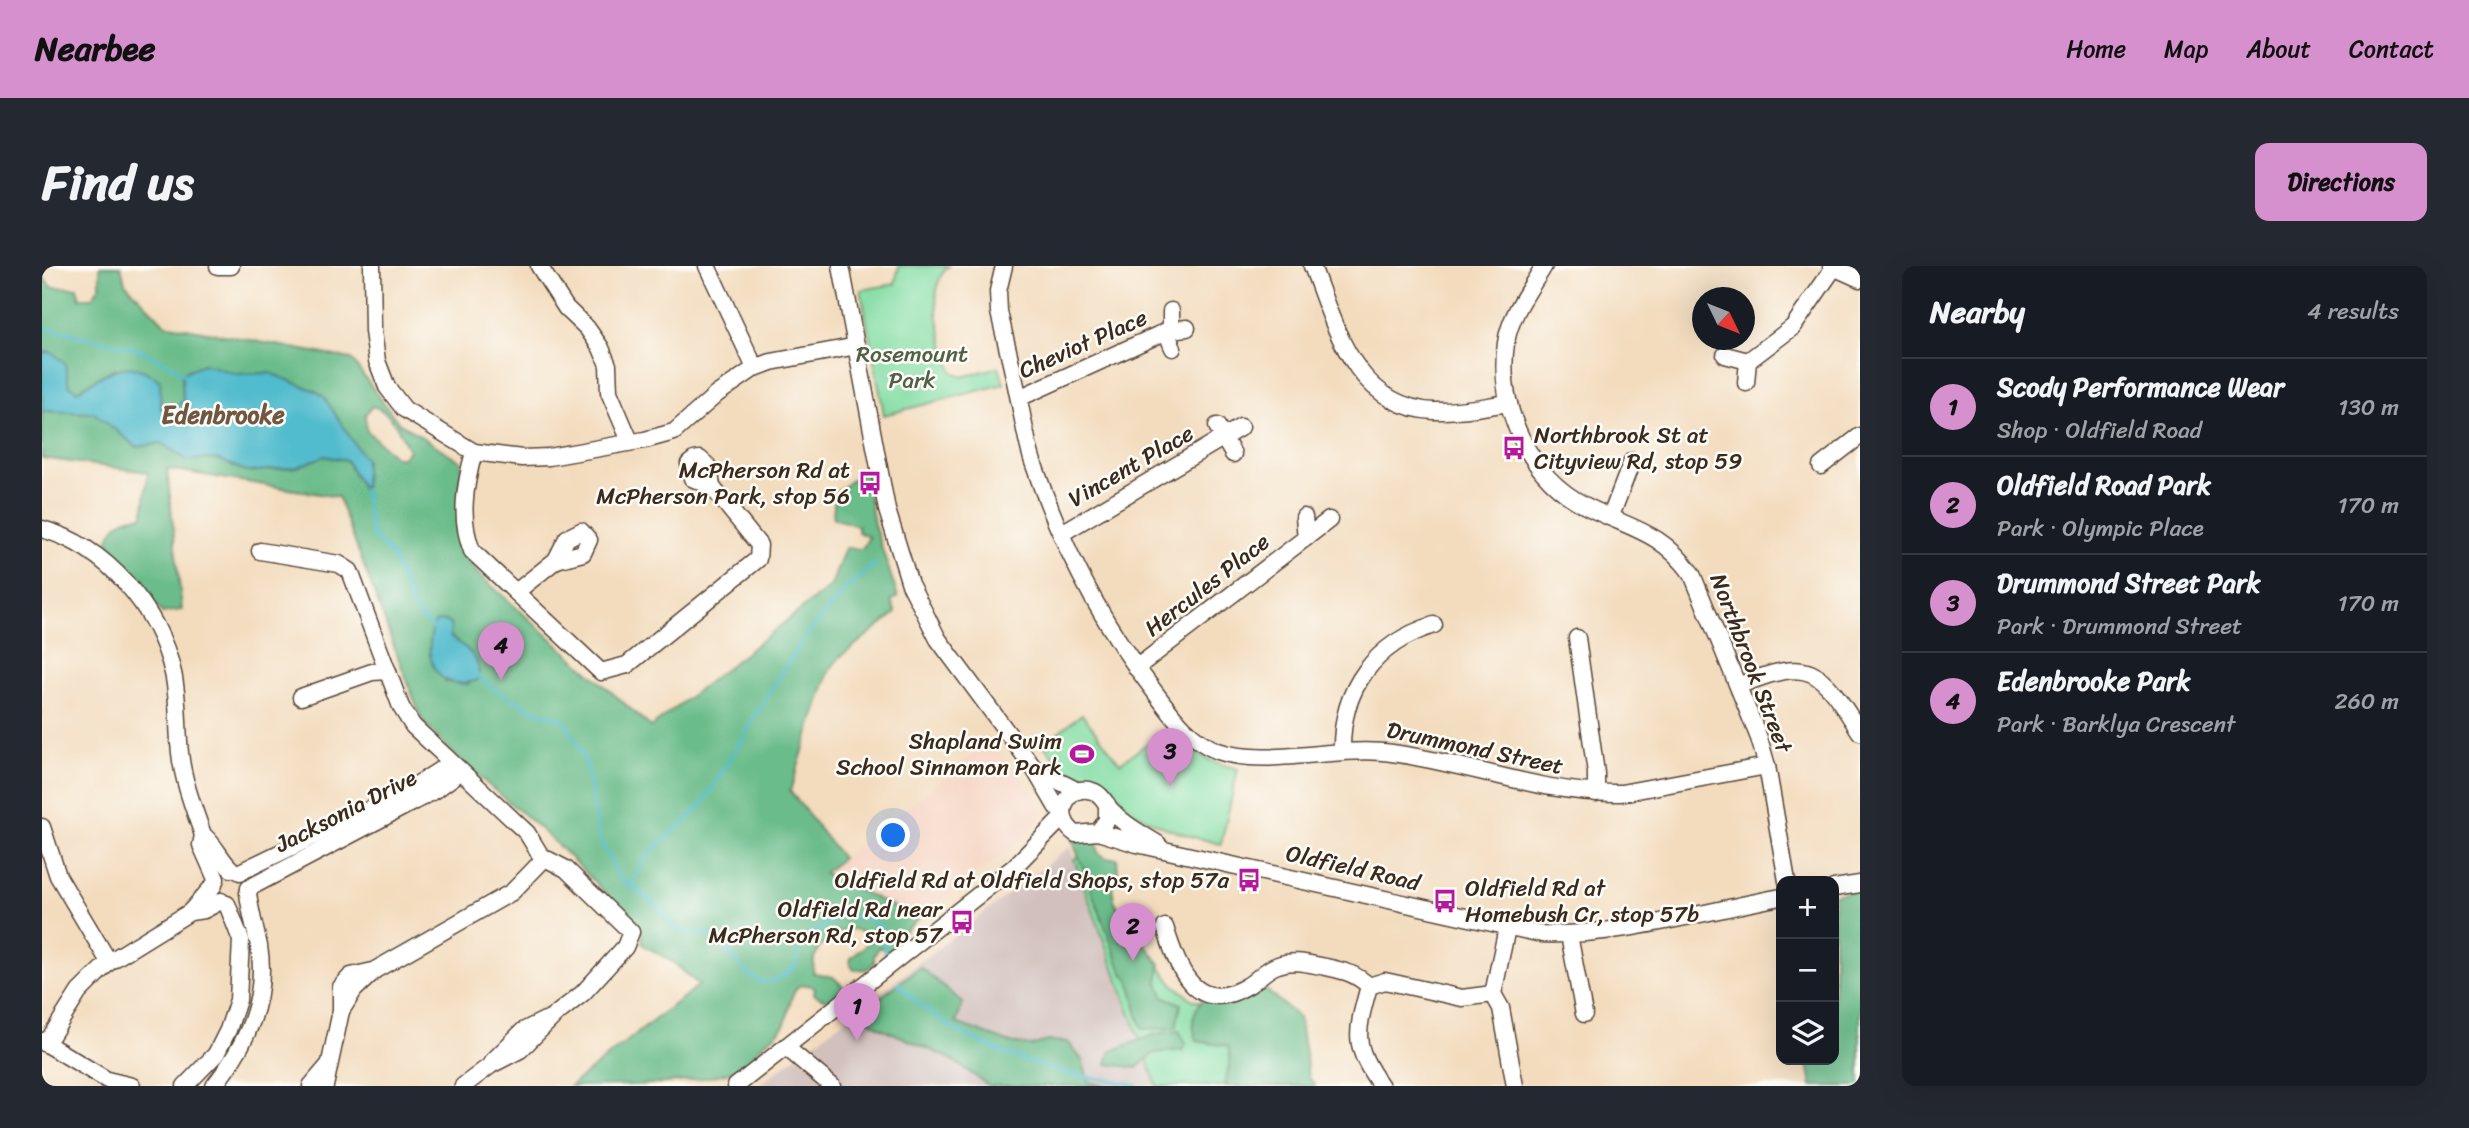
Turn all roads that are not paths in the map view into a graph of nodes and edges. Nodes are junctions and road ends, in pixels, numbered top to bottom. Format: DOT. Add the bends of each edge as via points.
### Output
graph roads {
  1 [pos="218,266"];
  2 [pos="231,266"];
  3 [pos="372,266"];
  4 [pos="538,266"];
  5 [pos="707,266"];
  6 [pos="841,266"];
  7 [pos="1004,266"];
  8 [pos="1312,266"];
  9 [pos="1544,266"];
  10 [pos="1832,267"];
  11 [pos="1860,279"];
  12 [pos="1171,311"];
  13 [pos="1175,330"];
  14 [pos="857,346"];
  15 [pos="1173,348"];
  16 [pos="1725,355"];
  17 [pos="1748,361"];
  18 [pos="755,368"];
  19 [pos="1746,383"];
  20 [pos="1019,398"];
  21 [pos="1509,402"];
  22 [pos="1241,428"];
  23 [pos="1220,432"];
  24 [pos="1860,436"];
  25 [pos="630,441"];
  26 [pos="474,452"];
  27 [pos="1233,454"];
  28 [pos="1632,461"];
  29 [pos="1821,466"];
  30 [pos="712,487"];
  31 [pos="1611,516"];
  32 [pos="1304,517"];
  33 [pos="1331,528"];
  34 [pos="42,529"];
  35 [pos="1062,533"];
  36 [pos="1310,534"];
  37 [pos="260,551"];
  38 [pos="556,560"];
  39 [pos="516,592"];
  40 [pos="1434,625"];
  41 [pos="1577,638"];
  42 [pos="1136,668"];
  43 [pos="388,671"];
  44 [pos="1738,686"];
  45 [pos="301,697"];
  46 [pos="1860,732"];
  47 [pos="1342,750"];
  48 [pos="1767,766"];
  49 [pos="1033,767"];
  50 [pos="456,768"];
  51 [pos="1078,791"];
  52 [pos="1596,793"];
  53 [pos="1107,804"];
  54 [pos="1065,820"];
  55 [pos="42,827"];
  56 [pos="1098,832"];
  57 [pos="203,835"];
  58 [pos="1163,847"];
  59 [pos="541,855"];
  60 [pos="236,870"];
  61 [pos="1786,876"];
  62 [pos="215,882"];
  63 [pos="1860,884"];
  64 [pos="1839,887"];
  65 [pos="249,890"];
  66 [pos="1776,898"];
  67 [pos="224,903"];
  68 [pos="190,912"];
  69 [pos="1165,927"];
  70 [pos="1507,928"];
  71 [pos="1564,935"];
  72 [pos="109,962"];
  73 [pos="1369,986"];
  74 [pos="1493,994"];
  75 [pos="1578,1012"];
  76 [pos="44,1042"];
  77 [pos="787,1048"];
  78 [pos="328,1066"];
  79 [pos="132,1086"];
  80 [pos="185,1086"];
  81 [pos="214,1086"];
  82 [pos="311,1086"];
  83 [pos="325,1086"];
  84 [pos="463,1086"];
  85 [pos="738,1086"];
  86 [pos="832,1086"];
  87 [pos="1381,1086"];
  88 [pos="1515,1086"];
  1 -- 2 [label="street"];
  3 -- 26 [label="street" via="373,331 387,387 404,409"];
  4 -- 25 [label="street" via="601,348 608,365 609,392"];
  5 -- 18 [label="street"];
  6 -- 14 [label="street"];
  7 -- 20 [label="street, Drummond Street" via="999,312"];
  8 -- 21 [label="street" via="1345,352 1380,391 1433,411"];
  9 -- 21 [label="street, Northbrook Street" via="1506,340"];
  10 -- 11 [label="street"];
  10 -- 17 [label="street" via="1793,327"];
  12 -- 13 [label="street, Cheviot Place"];
  13 -- 15 [label="street, Cheviot Place"];
  13 -- 20 [label="street, Cheviot Place"];
  14 -- 18 [label="street"];
  14 -- 49 [label="street" via="887,510 911,584 938,639"];
  16 -- 17 [label="street"];
  17 -- 19 [label="street"];
  18 -- 25 [label="street" via="674,432"];
  20 -- 35 [label="street, Drummond Street" via="1032,460"];
  21 -- 31 [label="street, Northbrook Street" via="1520,436 1548,477 1569,496"];
  22 -- 23 [label="street, Vincent Place"];
  23 -- 27 [label="street, Vincent Place"];
  23 -- 35 [label="street, Vincent Place"];
  24 -- 29 [label="street"];
  25 -- 26 [label="street" via="549,457"];
  26 -- 39 [label="street" via="464,500 468,543"];
  28 -- 31 [label="street"];
  30 -- 39 [label="street" via="759,545 758,559 627,665 601,672"];
  31 -- 44 [label="street, Northbrook Street" via="1657,537 1677,554 1703,597"];
  32 -- 36 [label="street, Hercules Place"];
  33 -- 36 [label="street, Hercules Place"];
  34 -- 57 [label="street" via="71,540 105,562 150,615 173,674 180,753"];
  35 -- 42 [label="street, Drummond Street" via="1093,603"];
  36 -- 42 [label="street, Hercules Place"];
  37 -- 43 [label="street" via="339,564 350,571"];
  38 -- 39 [label="street"];
  40 -- 47 [label="street" via="1390,645 1369,664 1352,689 1342,726"];
  41 -- 52 [label="street"];
  42 -- 47 [label="street, Drummond Street" via="1188,733 1217,751 1252,757"];
  43 -- 45 [label="street" via="372,672"];
  43 -- 50 [label="street" via="405,716"];
  44 -- 46 [label="street" via="1799,667 1814,673"];
  44 -- 48 [label="street, Northbrook Street"];
  47 -- 52 [label="street, Drummond Street" via="1396,753 1561,790"];
  48 -- 52 [label="street, Drummond Street" via="1621,793"];
  48 -- 61 [label="street, Northbrook Street"];
  49 -- 51 [label="street"];
  49 -- 54 [label="street"];
  50 -- 59 [label="street" via="529,835"];
  50 -- 60 [label="street, Jacksonia Drive"];
  50 -- 65 [label="street, Jacksonia Drive" via="434,792"];
  51 -- 53 [label="street" via="1092,791"];
  51 -- 54 [label="street" via="1067,799"];
  53 -- 56 [label="street" via="1107,820"];
  53 -- 58 [label="street, Oldfield Road" via="1124,822"];
  54 -- 56 [label="street" via="1084,836"];
  54 -- 77 [label="street" via="1014,867"];
  55 -- 72 [label="street" via="58,876"];
  56 -- 58 [label="street, Oldfield Road"];
  57 -- 60 [label="street" via="222,861"];
  57 -- 62 [label="street" via="201,845"];
  58 -- 70 [label="street, Oldfield Road"];
  59 -- 78 [label="street" via="515,890 375,970 356,987 341,1011"];
  59 -- 84 [label="street" via="566,869 629,927 631,936 583,993 520,1050"];
  60 -- 62 [label="street" via="223,872"];
  60 -- 65 [label="street" via="247,878"];
  62 -- 67 [label="street"];
  62 -- 68 [label="street"];
  63 -- 64 [label="street"];
  65 -- 67 [label="street" via="242,901"];
  65 -- 81 [label="street" via="261,971 258,1000 237,1057"];
  66 -- 71 [label="street, Oldfield Road"];
  67 -- 68 [label="street"];
  67 -- 80 [label="street" via="241,940 238,1000 216,1054"];
  68 -- 72 [label="street"];
  69 -- 73 [label="street" via="1183,976 1207,994 1232,993 1249,986 1265,971 1297,961 1356,974"];
  70 -- 71 [label="street, Oldfield Road"];
  70 -- 74 [label="street"];
  71 -- 75 [label="street"];
  72 -- 76 [label="street" via="79,992"];
  73 -- 74 [label="street" via="1385,981 1462,998"];
  73 -- 87 [label="street" via="1358,1044"];
  74 -- 88 [label="street" via="1500,1008"];
  76 -- 79 [label="street" via="107,1080"];
  77 -- 85 [label="street"];
  77 -- 86 [label="street"];
  78 -- 82 [label="street"];
  78 -- 83 [label="street"];
}
